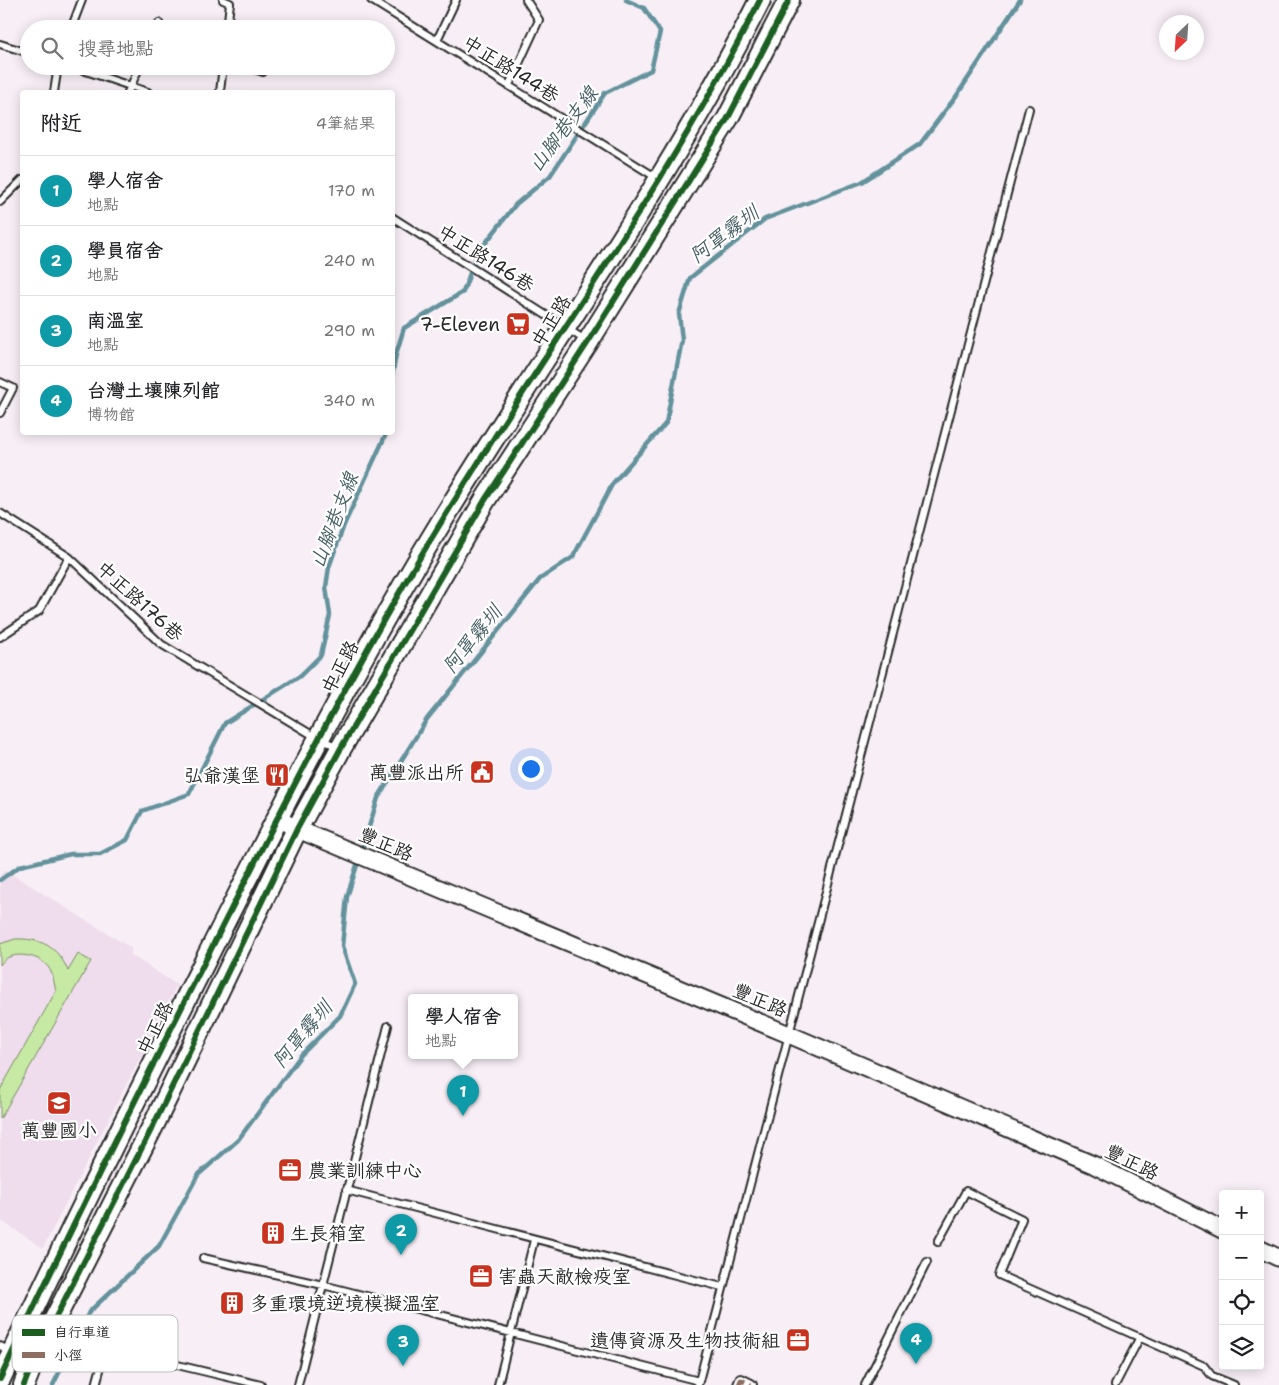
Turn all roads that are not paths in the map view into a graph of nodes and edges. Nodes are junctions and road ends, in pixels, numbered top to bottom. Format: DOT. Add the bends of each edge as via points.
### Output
graph roads {
  1 [pos="82,0"];
  2 [pos="223,0"];
  3 [pos="371,0"];
  4 [pos="456,0"];
  5 [pos="526,0"];
  6 [pos="760,0"];
  7 [pos="789,0"];
  8 [pos="74,20"];
  9 [pos="228,20"];
  10 [pos="437,40"];
  11 [pos="0,44"];
  12 [pos="20,50"];
  13 [pos="57,75"];
  14 [pos="93,75"];
  15 [pos="136,75"];
  16 [pos="221,75"];
  17 [pos="509,85"];
  18 [pos="54,90"];
  19 [pos="130,90"];
  20 [pos="220,90"];
  21 [pos="1029,109"];
  22 [pos="660,179"];
  23 [pos="20,182"];
  24 [pos="0,202"];
  25 [pos="395,219"];
  26 [pos="566,326"];
  27 [pos="588,342"];
  28 [pos="0,382"];
  29 [pos="0,413"];
  30 [pos="0,513"];
  31 [pos="69,557"];
  32 [pos="0,637"];
  33 [pos="319,739"];
  34 [pos="340,748"];
  35 [pos="276,818"];
  36 [pos="296,829"];
  37 [pos="388,1026"];
  38 [pos="790,1035"];
  39 [pos="346,1190"];
  40 [pos="1219,1228"];
  41 [pos="534,1240"];
  42 [pos="938,1242"];
  43 [pos="1264,1251"];
  44 [pos="203,1258"];
  45 [pos="1279,1258"];
  46 [pos="927,1262"];
  47 [pos="323,1285"];
  48 [pos="722,1287"];
  49 [pos="24,1315"];
  50 [pos="57,1315"];
  51 [pos="510,1334"];
  52 [pos="1140,1337"];
  53 [pos="12,1338"];
  54 [pos="6,1349"];
  55 [pos="178,1365"];
  56 [pos="29,1372"];
  57 [pos="100,1372"];
  58 [pos="0,1379"];
  59 [pos="699,1383"];
  60 [pos="24,1385"];
  61 [pos="96,1385"];
  62 [pos="261,1385"];
  63 [pos="298,1385"];
  64 [pos="498,1385"];
  65 [pos="738,1385"];
  66 [pos="751,1385"];
  67 [pos="865,1385"];
  68 [pos="1115,1385"];
  69 [pos="1234,1385"];
  1 -- 8 [label="lane"];
  2 -- 9 [label="lane" via="230,3"];
  3 -- 10 [label="lane, 中正路144巷"];
  4 -- 10 [label="lane"];
  5 -- 17 [label="lane" via="540,20"];
  6 -- 22 [label="main road, 中正路"];
  7 -- 27 [label="main road" via="728,118"];
  10 -- 17 [label="lane, 中正路144巷"];
  11 -- 12 [label="lane"];
  13 -- 18 [label="lane"];
  14 -- 19 [label="lane"];
  15 -- 19 [label="lane"];
  16 -- 20 [label="lane"];
  17 -- 22 [label="lane, 中正路144巷"];
  21 -- 38 [label="lane"];
  22 -- 26 [label="main road, 中正路"];
  23 -- 24 [label="lane"];
  25 -- 26 [label="lane, 中正路146巷"];
  26 -- 27 [label="lane, 中正路146巷"];
  26 -- 33 [label="main road, 中正路" via="435,532 362,656"];
  27 -- 34 [label="main road" via="485,500"];
  28 -- 29 [label="lane" via="13,388"];
  30 -- 31 [label="lane"];
  31 -- 32 [label="lane, 中正路176巷" via="39,611"];
  31 -- 33 [label="lane, 中正路176巷" via="161,644"];
  33 -- 34 [label="lane, 中正路176巷"];
  33 -- 35 [label="main road, 中正路"];
  34 -- 36 [label="main road"];
  35 -- 36 [label="street, 豐正路"];
  35 -- 49 [label="main road, 中正路"];
  36 -- 38 [label="street, 豐正路"];
  36 -- 50 [label="main road" via="156,1120"];
  37 -- 39 [label="lane"];
  38 -- 40 [label="street, 豐正路" via="1094,1165"];
  38 -- 48 [label="lane"];
  39 -- 41 [label="lane"];
  39 -- 47 [label="lane"];
  41 -- 48 [label="lane"];
  41 -- 51 [label="lane"];
  42 -- 52 [label="lane" via="966,1190 1022,1219 999,1274"];
  43 -- 45 [label="street"];
  44 -- 47 [label="lane"];
  46 -- 67 [label="lane"];
  47 -- 51 [label="lane"];
  47 -- 63 [label="lane"];
  48 -- 59 [label="lane"];
  51 -- 59 [label="lane"];
  51 -- 64 [label="lane"];
  52 -- 68 [label="lane"];
  52 -- 69 [label="lane" via="1204,1366 1212,1376"];
  53 -- 54 [label="main road, 中正路"];
  54 -- 58 [label="main road, 中正路"];
  55 -- 62 [label="lane"];
  56 -- 60 [label="main road"];
  57 -- 61 [label="lane"];
  65 -- 66 [label="street" via="741,1380"];
}
